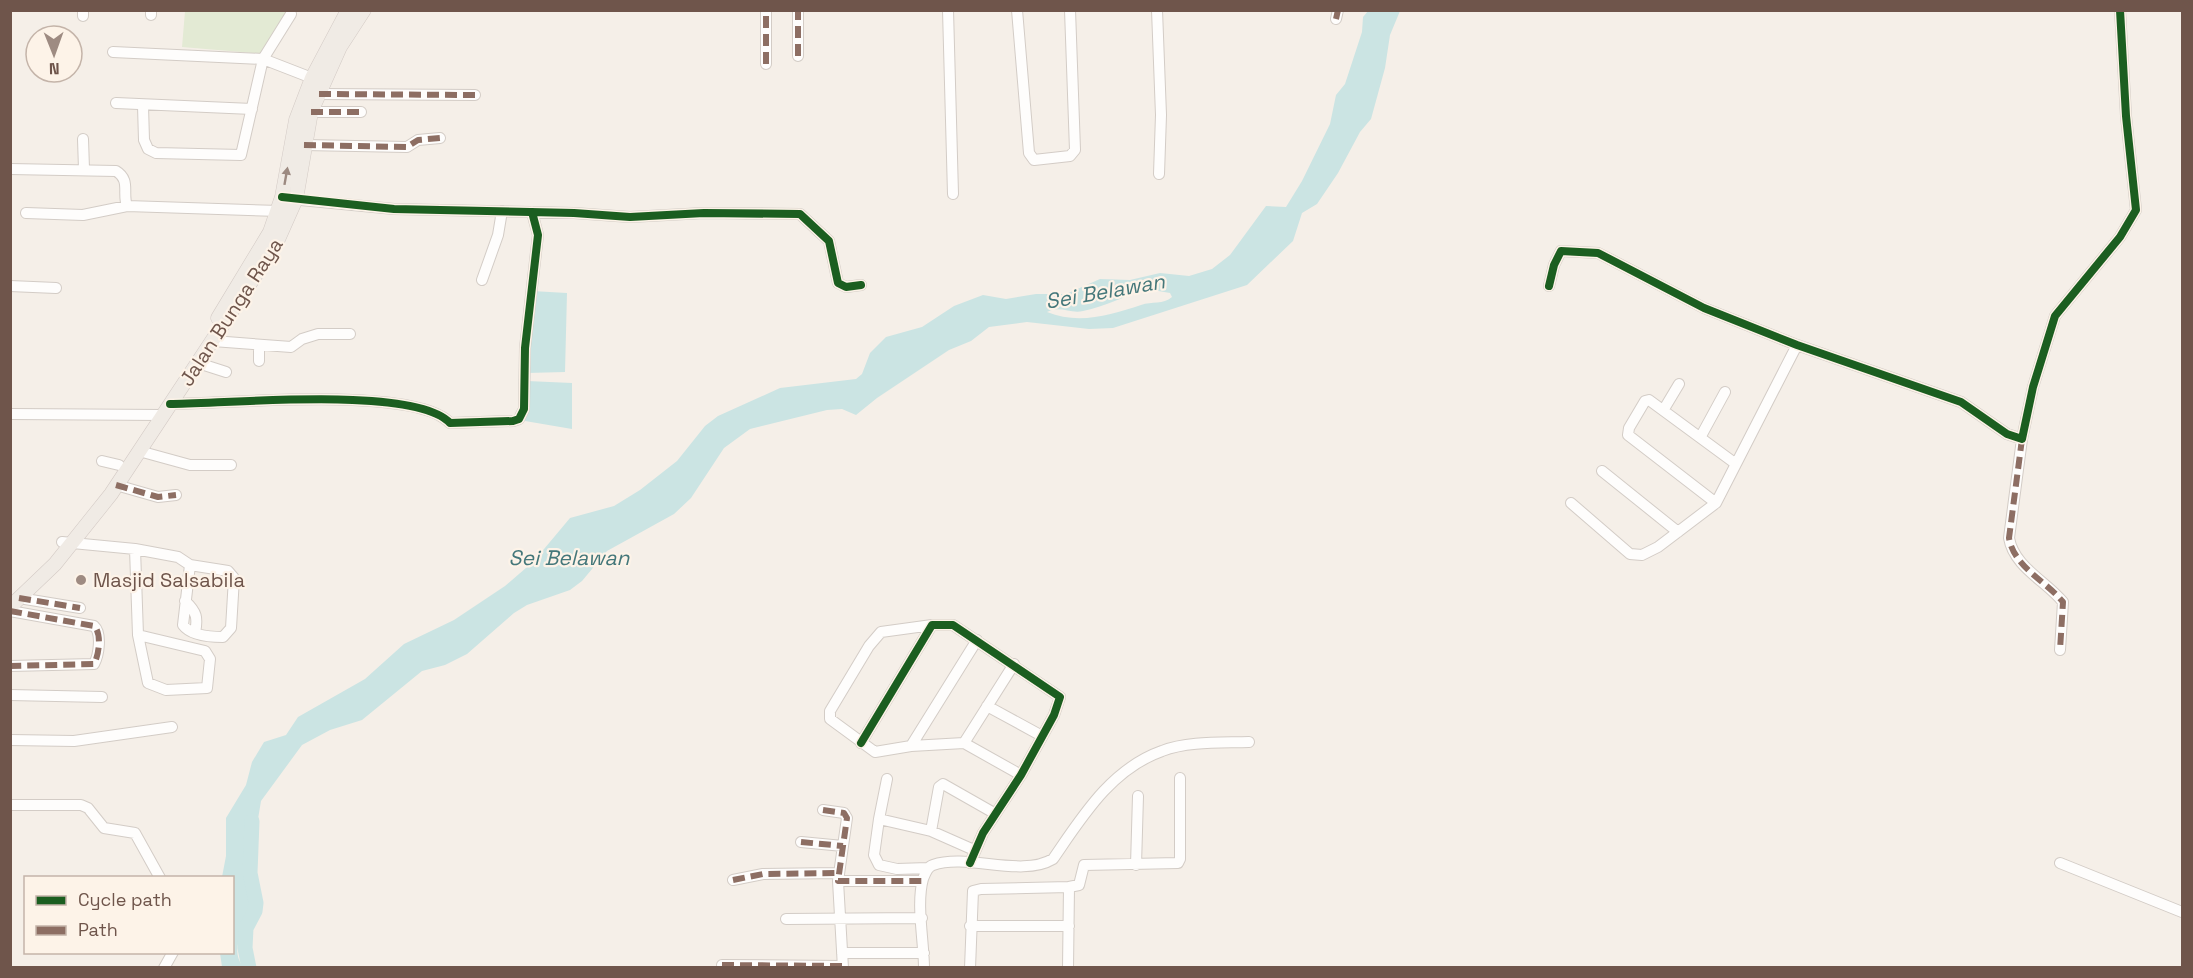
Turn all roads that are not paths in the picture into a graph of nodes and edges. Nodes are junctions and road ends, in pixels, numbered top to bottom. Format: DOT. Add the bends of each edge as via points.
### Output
graph roads {
  1 [pos="348,10"];
  2 [pos="363,10"];
  3 [pos="766,10"];
  4 [pos="798,10"];
  5 [pos="948,10"];
  6 [pos="1017,10"];
  7 [pos="1070,10"];
  8 [pos="1157,10"];
  9 [pos="2120,10"];
  10 [pos="291,14"];
  11 [pos="113,52"];
  12 [pos="798,56"];
  13 [pos="263,59"];
  14 [pos="327,62"];
  15 [pos="766,64"];
  16 [pos="312,78"];
  17 [pos="319,94"];
  18 [pos="475,95"];
  19 [pos="116,103"];
  20 [pos="143,106"];
  21 [pos="252,109"];
  22 [pos="311,112"];
  23 [pos="361,112"];
  24 [pos="440,138"];
  25 [pos="83,139"];
  26 [pos="304,145"];
  27 [pos="10,169"];
  28 [pos="84,169"];
  29 [pos="1159,174"];
  30 [pos="953,194"];
  31 [pos="286,203"];
  32 [pos="127,206"];
  33 [pos="502,212"];
  34 [pos="532,212"];
  35 [pos="26,213"];
  36 [pos="482,280"];
  37 [pos="861,285"];
  38 [pos="10,286"];
  39 [pos="1549,286"];
  40 [pos="57,288"];
  41 [pos="350,334"];
  42 [pos="213,341"];
  43 [pos="1797,345"];
  44 [pos="258,346"];
  45 [pos="260,361"];
  46 [pos="198,363"];
  47 [pos="226,372"];
  48 [pos="1679,384"];
  49 [pos="1725,392"];
  50 [pos="1664,409"];
  51 [pos="161,411"];
  52 [pos="10,414"];
  53 [pos="1701,436"];
  54 [pos="2022,439"];
  55 [pos="139,451"];
  56 [pos="102,461"];
  57 [pos="1736,464"];
  58 [pos="118,465"];
  59 [pos="231,465"];
  60 [pos="1602,471"];
  61 [pos="116,485"];
  62 [pos="176,495"];
  63 [pos="1570,503"];
  64 [pos="1716,503"];
  65 [pos="1678,532"];
  66 [pos="67,543"];
  67 [pos="135,549"];
  68 [pos="190,565"];
  69 [pos="13,604"];
  70 [pos="80,608"];
  71 [pos="932,625"];
  72 [pos="138,635"];
  73 [pos="977,640"];
  74 [pos="2060,650"];
  75 [pos="1014,664"];
  76 [pos="10,666"];
  77 [pos="10,695"];
  78 [pos="102,697"];
  79 [pos="987,706"];
  80 [pos="172,728"];
  81 [pos="1042,736"];
  82 [pos="10,740"];
  83 [pos="1249,742"];
  84 [pos="861,743"];
  85 [pos="964,743"];
  86 [pos="911,746"];
  87 [pos="1021,776"];
  88 [pos="1180,778"];
  89 [pos="887,779"];
  90 [pos="1138,796"];
  91 [pos="10,805"];
  92 [pos="823,810"];
  93 [pos="994,813"];
  94 [pos="879,819"];
  95 [pos="931,831"];
  96 [pos="801,842"];
  97 [pos="843,846"];
  98 [pos="974,850"];
  99 [pos="970,863"];
  100 [pos="2060,863"];
  101 [pos="1136,865"];
  102 [pos="928,868"];
  103 [pos="159,876"];
  104 [pos="839,877"];
  105 [pos="733,880"];
  106 [pos="922,881"];
  107 [pos="1069,887"];
  108 [pos="2182,912"];
  109 [pos="839,917"];
  110 [pos="922,918"];
  111 [pos="786,919"];
  112 [pos="970,926"];
  113 [pos="1069,926"];
  114 [pos="843,953"];
  115 [pos="924,953"];
  116 [pos="172,954"];
  117 [pos="722,965"];
  118 [pos="806,967"];
  119 [pos="843,967"];
  120 [pos="164,968"];
  121 [pos="924,968"];
  122 [pos="970,968"];
  123 [pos="1068,968"];
  1 -- 14 [label="main road, Jalan Bunga Raya"];
  2 -- 14 [label="main road, Jalan Bunga Raya"];
  3 -- 15 [label="street"];
  4 -- 12 [label="street"];
  5 -- 30 [label="street"];
  6 -- 7 [label="street" via="1029,153 1036,160 1070,156 1075,150"];
  8 -- 29 [label="street"];
  9 -- 54 [label="street" via="2136,210 2120,237 2055,316"];
  10 -- 13 [label="street"];
  11 -- 13 [label="street"];
  13 -- 16 [label="street"];
  13 -- 21 [label="street"];
  14 -- 16 [label="main road, Jalan Bunga Raya"];
  14 -- 17 [label="main road, Jalan Bunga Raya"];
  31 -- 16 [label="main road, Jalan Bunga Raya, one-way" via="296,120"];
  17 -- 18 [label="street"];
  17 -- 22 [label="main road, Jalan Bunga Raya"];
  19 -- 20 [label="street"];
  20 -- 21 [label="street"];
  20 -- 21 [label="street" via="148,149 156,153 239,156 243,153"];
  22 -- 23 [label="street"];
  22 -- 26 [label="main road, Jalan Bunga Raya"];
  24 -- 26 [label="street" via="418,140 407,147"];
  25 -- 28 [label="street"];
  26 -- 31 [label="main road, Jalan Bunga Raya"];
  27 -- 28 [label="street"];
  28 -- 32 [label="street" via="107,169 122,175"];
  31 -- 32 [label="street"];
  31 -- 33 [label="street"];
  31 -- 42 [label="main road, Jalan Bunga Raya" via="276,244"];
  31 -- 51 [label="main road, Jalan Bunga Raya"];
  32 -- 35 [label="street" via="83,215"];
  33 -- 34 [label="street"];
  33 -- 36 [label="street"];
  34 -- 37 [label="street" via="648,218 705,213 800,214 829,241 838,283 846,287"];
  34 -- 51 [label="street" via="538,235 525,348 524,409 519,419 450,423 439,413 406,405 319,399"];
  38 -- 40 [label="street"];
  39 -- 43 [label="street" via="1562,251 1598,254 1704,308"];
  41 -- 44 [label="street" via="318,334 291,346"];
  42 -- 44 [label="street"];
  42 -- 46 [label="main road, Jalan Bunga Raya"];
  43 -- 54 [label="street" via="1961,402 2007,434"];
  43 -- 57 [label="street"];
  44 -- 45 [label="street"];
  46 -- 47 [label="street"];
  46 -- 51 [label="main road, Jalan Bunga Raya"];
  48 -- 50 [label="street"];
  49 -- 53 [label="street"];
  50 -- 53 [label="street"];
  50 -- 64 [label="street" via="1645,401 1628,435"];
  51 -- 52 [label="street"];
  51 -- 55 [label="main road, Jalan Bunga Raya"];
  51 -- 58 [label="main road, Jalan Bunga Raya"];
  53 -- 57 [label="street"];
  54 -- 74 [label="street" via="2010,547 2063,602"];
  55 -- 59 [label="street" via="190,465"];
  55 -- 61 [label="main road, Jalan Bunga Raya"];
  56 -- 58 [label="street"];
  57 -- 64 [label="street"];
  58 -- 66 [label="main road, Jalan Bunga Raya"];
  60 -- 65 [label="street"];
  61 -- 62 [label="street" via="158,497"];
  61 -- 66 [label="main road, Jalan Bunga Raya"];
  63 -- 65 [label="street" via="1636,556 1658,547"];
  64 -- 65 [label="street"];
  66 -- 67 [label="street"];
  66 -- 69 [label="main road, Jalan Bunga Raya"];
  67 -- 68 [label="street" via="178,557"];
  67 -- 72 [label="street"];
  68 -- 68 [label="street" via="223,569 234,578 228,634 216,637 195,633 183,625"];
  69 -- 70 [label="street"];
  69 -- 76 [label="street" via="97,628 99,635 96,662"];
  71 -- 73 [label="street" via="953,624"];
  71 -- 84 [label="street"];
  71 -- 84 [label="street" via="887,629 869,646 828,716"];
  72 -- 72 [label="street" via="148,682 153,686 166,690 207,688 210,659 205,651"];
  73 -- 75 [label="street"];
  73 -- 86 [label="street"];
  75 -- 79 [label="street"];
  75 -- 81 [label="street" via="1060,696"];
  77 -- 78 [label="street"];
  79 -- 81 [label="street"];
  79 -- 85 [label="street"];
  80 -- 82 [label="street" via="74,741"];
  81 -- 87 [label="street"];
  83 -- 99 [label="street" via="1162,750 1132,767 1098,797 1047,862"];
  84 -- 86 [label="street" via="880,754"];
  85 -- 86 [label="street"];
  85 -- 87 [label="street"];
  87 -- 93 [label="street"];
  88 -- 101 [label="street" via="1180,859 1173,864"];
  89 -- 94 [label="street"];
  90 -- 101 [label="street"];
  91 -- 103 [label="street" via="88,808 104,828 135,833"];
  92 -- 97 [label="street" via="846,815"];
  93 -- 95 [label="street" via="943,784 939,787"];
  93 -- 98 [label="street"];
  94 -- 95 [label="street"];
  94 -- 102 [label="street" via="874,855 879,865"];
  95 -- 98 [label="street"];
  96 -- 97 [label="street"];
  97 -- 104 [label="street"];
  98 -- 99 [label="street"];
  99 -- 102 [label="street"];
  100 -- 108 [label="street"];
  101 -- 107 [label="street" via="1084,865 1079,885"];
  102 -- 106 [label="street"];
  104 -- 105 [label="street" via="763,874"];
  104 -- 106 [label="street"];
  104 -- 109 [label="street"];
  106 -- 110 [label="street"];
  107 -- 112 [label="street" via="976,890 971,895"];
  107 -- 113 [label="street"];
  109 -- 110 [label="street"];
  109 -- 111 [label="street"];
  109 -- 114 [label="street"];
  110 -- 115 [label="street"];
  112 -- 113 [label="street"];
  112 -- 122 [label="street"];
  113 -- 123 [label="street"];
  114 -- 115 [label="street"];
  114 -- 119 [label="street"];
  115 -- 121 [label="street"];
  116 -- 120 [label="street"];
  117 -- 118 [label="street"];
  118 -- 119 [label="street"];
}
